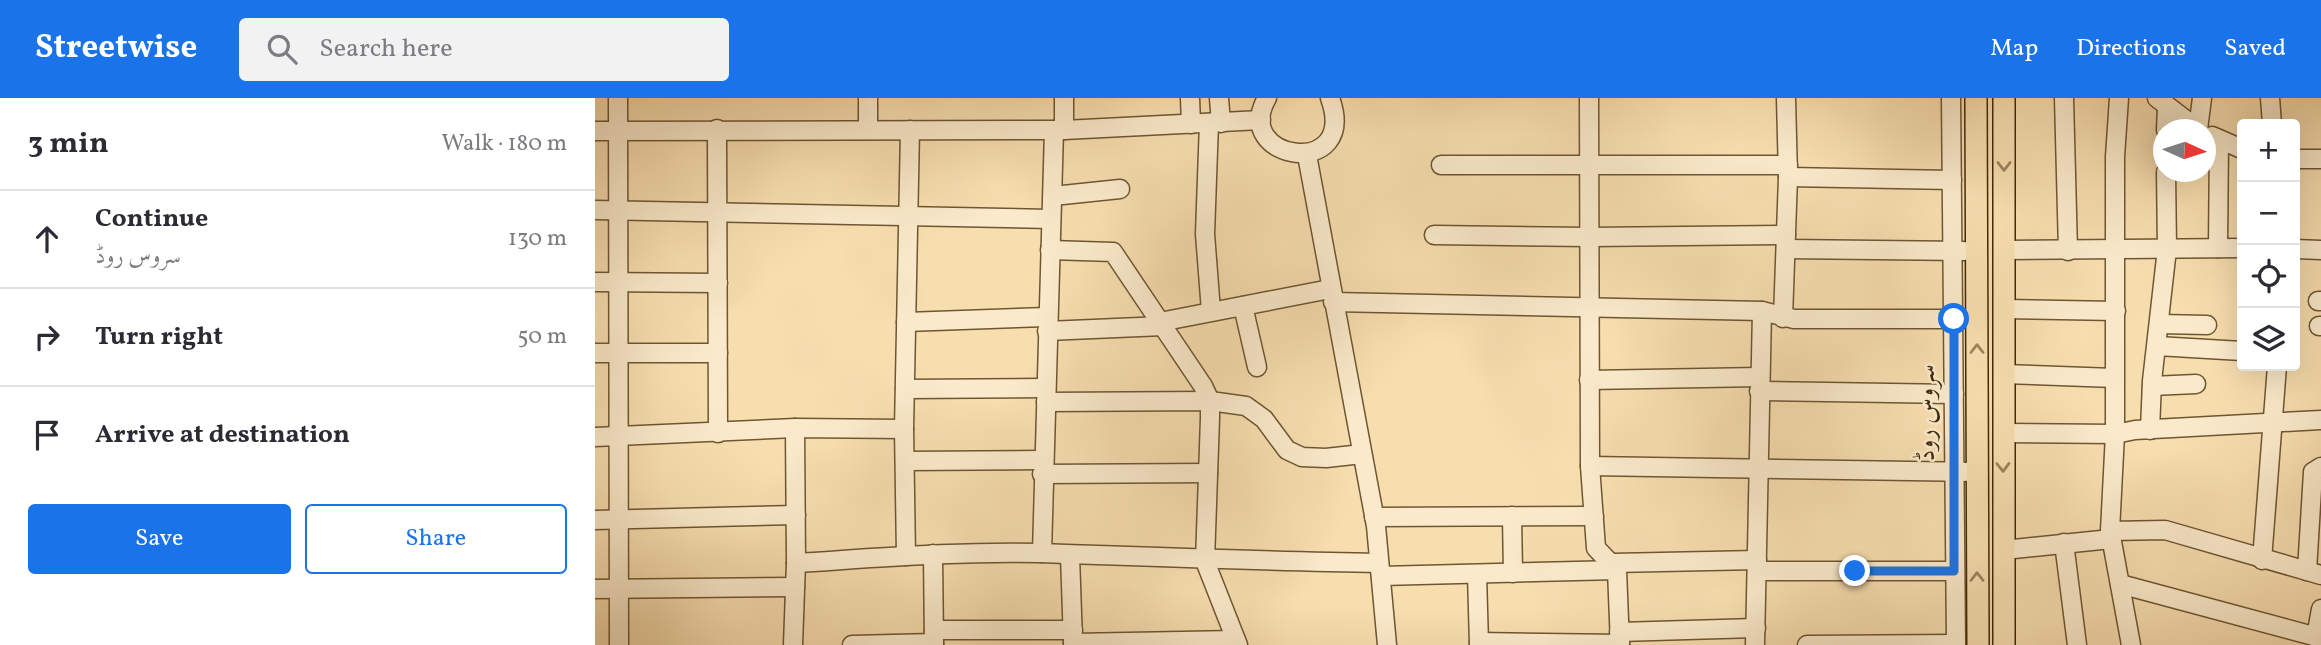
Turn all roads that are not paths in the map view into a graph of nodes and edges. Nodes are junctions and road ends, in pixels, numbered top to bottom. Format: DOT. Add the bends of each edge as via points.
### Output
graph roads {
  1 [pos="618,98"];
  2 [pos="868,98"];
  3 [pos="1064,98"];
  4 [pos="1190,98"];
  5 [pos="1219,98"];
  6 [pos="1267,98"];
  7 [pos="1330,98"];
  8 [pos="1589,98"];
  9 [pos="1786,98"];
  10 [pos="1951,98"];
  11 [pos="1976,98"];
  12 [pos="2004,98"];
  13 [pos="2064,98"];
  14 [pos="2119,98"];
  15 [pos="2202,98"];
  16 [pos="2270,98"];
  17 [pos="2162,102"];
  18 [pos="2185,119"];
  19 [pos="2199,119"];
  20 [pos="2272,119"];
  21 [pos="1261,120"];
  22 [pos="1207,123"];
  23 [pos="717,129"];
  24 [pos="618,130"];
  25 [pos="868,130"];
  26 [pos="910,130"];
  27 [pos="1059,130"];
  28 [pos="595,131"];
  29 [pos="2216,139"];
  30 [pos="2237,147"];
  31 [pos="1307,155"];
  32 [pos="2300,159"];
  33 [pos="2321,159"];
  34 [pos="1589,164"];
  35 [pos="1441,165"];
  36 [pos="1788,171"];
  37 [pos="1952,180"];
  38 [pos="2166,182"];
  39 [pos="2214,182"];
  40 [pos="1120,189"];
  41 [pos="1053,196"];
  42 [pos="595,210"];
  43 [pos="617,210"];
  44 [pos="718,211"];
  45 [pos="908,215"];
  46 [pos="1050,219"];
  47 [pos="1434,235"];
  48 [pos="1589,237"];
  49 [pos="1786,242"];
  50 [pos="2218,248"];
  51 [pos="2237,248"];
  52 [pos="2167,249"];
  53 [pos="2300,249"];
  54 [pos="1049,250"];
  55 [pos="2004,250"];
  56 [pos="2117,250"];
  57 [pos="2321,250"];
  58 [pos="1953,251"];
  59 [pos="1976,251"];
  60 [pos="2068,251"];
  61 [pos="595,282"];
  62 [pos="617,282"];
  63 [pos="718,283"];
  64 [pos="1332,295"];
  65 [pos="1243,306"];
  66 [pos="1588,308"];
  67 [pos="2004,309"];
  68 [pos="1211,311"];
  69 [pos="1762,311"];
  70 [pos="2116,311"];
  71 [pos="1783,318"];
  72 [pos="1954,319"];
  73 [pos="906,322"];
  74 [pos="1047,324"];
  75 [pos="1162,324"];
  76 [pos="2160,324"];
  77 [pos="2207,325"];
  78 [pos="2157,346"];
  79 [pos="2237,352"];
  80 [pos="617,353"];
  81 [pos="718,353"];
  82 [pos="595,354"];
  83 [pos="1257,367"];
  84 [pos="2277,371"];
  85 [pos="2003,374"];
  86 [pos="2114,378"];
  87 [pos="1589,380"];
  88 [pos="1760,384"];
  89 [pos="2196,384"];
  90 [pos="2152,386"];
  91 [pos="905,389"];
  92 [pos="1954,394"];
  93 [pos="1046,395"];
  94 [pos="1210,401"];
  95 [pos="2321,420"];
  96 [pos="2275,423"];
  97 [pos="795,428"];
  98 [pos="904,429"];
  99 [pos="2150,430"];
  100 [pos="718,433"];
  101 [pos="2003,433"];
  102 [pos="2115,434"];
  103 [pos="619,436"];
  104 [pos="595,437"];
  105 [pos="1362,454"];
  106 [pos="905,461"];
  107 [pos="1590,466"];
  108 [pos="1042,467"];
  109 [pos="2321,467"];
  110 [pos="1758,468"];
  111 [pos="1953,472"];
  112 [pos="1977,472"];
  113 [pos="1208,473"];
  114 [pos="796,515"];
  115 [pos="1512,516"];
  116 [pos="1594,516"];
  117 [pos="1374,517"];
  118 [pos="619,519"];
  119 [pos="595,520"];
  120 [pos="2110,535"];
  121 [pos="2064,543"];
  122 [pos="2004,550"];
  123 [pos="1042,553"];
  124 [pos="933,554"];
  125 [pos="906,556"];
  126 [pos="1070,556"];
  127 [pos="2262,560"];
  128 [pos="1205,561"];
  129 [pos="796,562"];
  130 [pos="1757,565"];
  131 [pos="1615,566"];
  132 [pos="1380,569"];
  133 [pos="1954,571"];
  134 [pos="1513,573"];
  135 [pos="2314,573"];
  136 [pos="1477,574"];
  137 [pos="2120,584"];
  138 [pos="795,587"];
  139 [pos="595,589"];
  140 [pos="619,589"];
  141 [pos="2321,609"];
  142 [pos="1756,637"];
  143 [pos="2319,638"];
  144 [pos="934,639"];
  145 [pos="1073,639"];
  146 [pos="1620,640"];
  147 [pos="1237,643"];
  148 [pos="1479,644"];
  149 [pos="1956,644"];
  150 [pos="619,645"];
  151 [pos="793,645"];
  152 [pos="852,645"];
  153 [pos="1387,645"];
  154 [pos="1807,645"];
  155 [pos="1818,645"];
  156 [pos="1978,645"];
  157 [pos="2004,645"];
  158 [pos="2077,645"];
  159 [pos="2131,645"];
  1 -- 24 [label="street"];
  2 -- 25 [label="street"];
  3 -- 27 [label="street"];
  4 -- 22 [label="street"];
  5 -- 22 [label="street"];
  6 -- 21 [label="street"];
  7 -- 31 [label="street" via="1336,114 1333,131 1323,146"];
  8 -- 34 [label="street"];
  9 -- 36 [label="street"];
  10 -- 37 [label="street, سروس روڈ"];
  11 -- 59 [label="main road"];
  12 -- 55 [label="main road, one-way"];
  13 -- 60 [label="street"];
  14 -- 56 [label="street"];
  15 -- 19 [label="street"];
  16 -- 20 [label="street"];
  17 -- 18 [label="street"];
  21 -- 22 [label="street"];
  21 -- 31 [label="street" via="1268,141 1286,153"];
  22 -- 27 [label="street"];
  22 -- 68 [label="street" via="1205,234"];
  23 -- 24 [label="street"];
  23 -- 25 [label="street"];
  23 -- 44 [label="street"];
  24 -- 28 [label="street"];
  24 -- 43 [label="street"];
  25 -- 26 [label="street"];
  26 -- 27 [label="street"];
  26 -- 45 [label="street"];
  27 -- 41 [label="street"];
  29 -- 30 [label="street"];
  31 -- 64 [label="street"];
  32 -- 33 [label="street"];
  34 -- 35 [label="street"];
  34 -- 36 [label="street"];
  34 -- 48 [label="street"];
  36 -- 37 [label="street"];
  36 -- 49 [label="street"];
  37 -- 58 [label="street, سروس روڈ"];
  38 -- 52 [label="street"];
  39 -- 50 [label="street"];
  40 -- 41 [label="street"];
  41 -- 46 [label="street"];
  42 -- 43 [label="street"];
  43 -- 44 [label="street"];
  43 -- 62 [label="street"];
  44 -- 45 [label="street"];
  44 -- 63 [label="street"];
  45 -- 46 [label="street"];
  45 -- 73 [label="street"];
  46 -- 54 [label="street"];
  47 -- 48 [label="street"];
  48 -- 49 [label="street"];
  48 -- 66 [label="street"];
  49 -- 58 [label="street"];
  49 -- 71 [label="street"];
  50 -- 51 [label="street"];
  50 -- 52 [label="street"];
  52 -- 56 [label="street"];
  52 -- 76 [label="street"];
  53 -- 57 [label="street"];
  54 -- 74 [label="street"];
  54 -- 75 [label="street" via="1112,252"];
  55 -- 60 [label="street"];
  55 -- 67 [label="main road"];
  56 -- 60 [label="street"];
  56 -- 70 [label="street"];
  58 -- 59 [label="street"];
  58 -- 72 [label="street, سروس روڈ"];
  112 -- 59 [label="main road, one-way"];
  61 -- 62 [label="street"];
  62 -- 63 [label="street"];
  62 -- 80 [label="street"];
  63 -- 81 [label="street"];
  64 -- 65 [label="street"];
  64 -- 66 [label="street"];
  64 -- 105 [label="street"];
  65 -- 68 [label="street"];
  65 -- 83 [label="street"];
  66 -- 69 [label="street"];
  66 -- 87 [label="street"];
  67 -- 70 [label="street"];
  67 -- 85 [label="main road"];
  68 -- 75 [label="street"];
  69 -- 71 [label="street"];
  69 -- 88 [label="street"];
  70 -- 86 [label="street"];
  71 -- 72 [label="street"];
  72 -- 92 [label="street, سروس روڈ"];
  73 -- 74 [label="street"];
  73 -- 91 [label="street"];
  74 -- 75 [label="street"];
  74 -- 93 [label="street"];
  75 -- 94 [label="street"];
  76 -- 77 [label="street"];
  76 -- 78 [label="street"];
  78 -- 79 [label="street"];
  78 -- 90 [label="street"];
  80 -- 81 [label="street"];
  80 -- 82 [label="street"];
  80 -- 103 [label="street"];
  81 -- 100 [label="street"];
  84 -- 96 [label="street"];
  85 -- 86 [label="street"];
  85 -- 101 [label="main road"];
  86 -- 102 [label="street"];
  87 -- 88 [label="street"];
  87 -- 107 [label="street"];
  88 -- 92 [label="street"];
  88 -- 110 [label="street"];
  89 -- 90 [label="street"];
  90 -- 99 [label="street"];
  91 -- 93 [label="street"];
  91 -- 98 [label="street"];
  92 -- 111 [label="street, سروس روڈ"];
  93 -- 94 [label="street"];
  93 -- 108 [label="street"];
  94 -- 105 [label="street" via="1247,407 1264,419 1287,450 1302,457"];
  94 -- 113 [label="street"];
  95 -- 96 [label="street"];
  96 -- 99 [label="street"];
  96 -- 127 [label="street"];
  97 -- 98 [label="street"];
  97 -- 100 [label="street"];
  97 -- 114 [label="street"];
  98 -- 106 [label="street"];
  99 -- 102 [label="street"];
  100 -- 103 [label="street"];
  101 -- 102 [label="street"];
  101 -- 122 [label="main road, one-way"];
  102 -- 120 [label="street"];
  103 -- 104 [label="street"];
  103 -- 118 [label="street"];
  105 -- 117 [label="street"];
  106 -- 108 [label="street"];
  106 -- 125 [label="street"];
  107 -- 110 [label="street"];
  107 -- 116 [label="street"];
  108 -- 113 [label="street"];
  108 -- 123 [label="street"];
  109 -- 135 [label="street" via="2313,472"];
  110 -- 111 [label="street"];
  110 -- 130 [label="street"];
  111 -- 112 [label="street"];
  111 -- 133 [label="street, سروس روڈ"];
  156 -- 112 [label="main road, one-way"];
  113 -- 128 [label="street"];
  114 -- 118 [label="street"];
  114 -- 129 [label="street"];
  115 -- 116 [label="street"];
  115 -- 117 [label="street"];
  115 -- 134 [label="street"];
  116 -- 131 [label="street" via="1596,548"];
  117 -- 132 [label="street"];
  118 -- 119 [label="street"];
  118 -- 140 [label="street"];
  120 -- 121 [label="street"];
  120 -- 127 [label="street" via="2165,530"];
  120 -- 137 [label="street"];
  121 -- 122 [label="street"];
  121 -- 158 [label="street"];
  122 -- 157 [label="main road"];
  123 -- 124 [label="street"];
  123 -- 126 [label="street"];
  124 -- 125 [label="street"];
  124 -- 144 [label="street"];
  125 -- 129 [label="street"];
  126 -- 128 [label="street"];
  126 -- 145 [label="street"];
  127 -- 135 [label="street"];
  128 -- 132 [label="street"];
  128 -- 147 [label="street"];
  129 -- 138 [label="street"];
  130 -- 131 [label="street"];
  130 -- 133 [label="street"];
  130 -- 142 [label="street"];
  131 -- 134 [label="street"];
  131 -- 146 [label="street"];
  132 -- 136 [label="street"];
  132 -- 153 [label="street"];
  133 -- 149 [label="street, سروس روڈ"];
  134 -- 136 [label="street"];
  136 -- 148 [label="street"];
  137 -- 143 [label="street"];
  137 -- 159 [label="street"];
  138 -- 140 [label="street"];
  138 -- 151 [label="street"];
  139 -- 140 [label="street"];
  140 -- 150 [label="street"];
  141 -- 143 [label="street"];
  142 -- 146 [label="street"];
  144 -- 145 [label="street"];
  144 -- 152 [label="street"];
  145 -- 147 [label="street"];
  146 -- 148 [label="street"];
  149 -- 155 [label="street"];
  154 -- 155 [label="street"];
}
